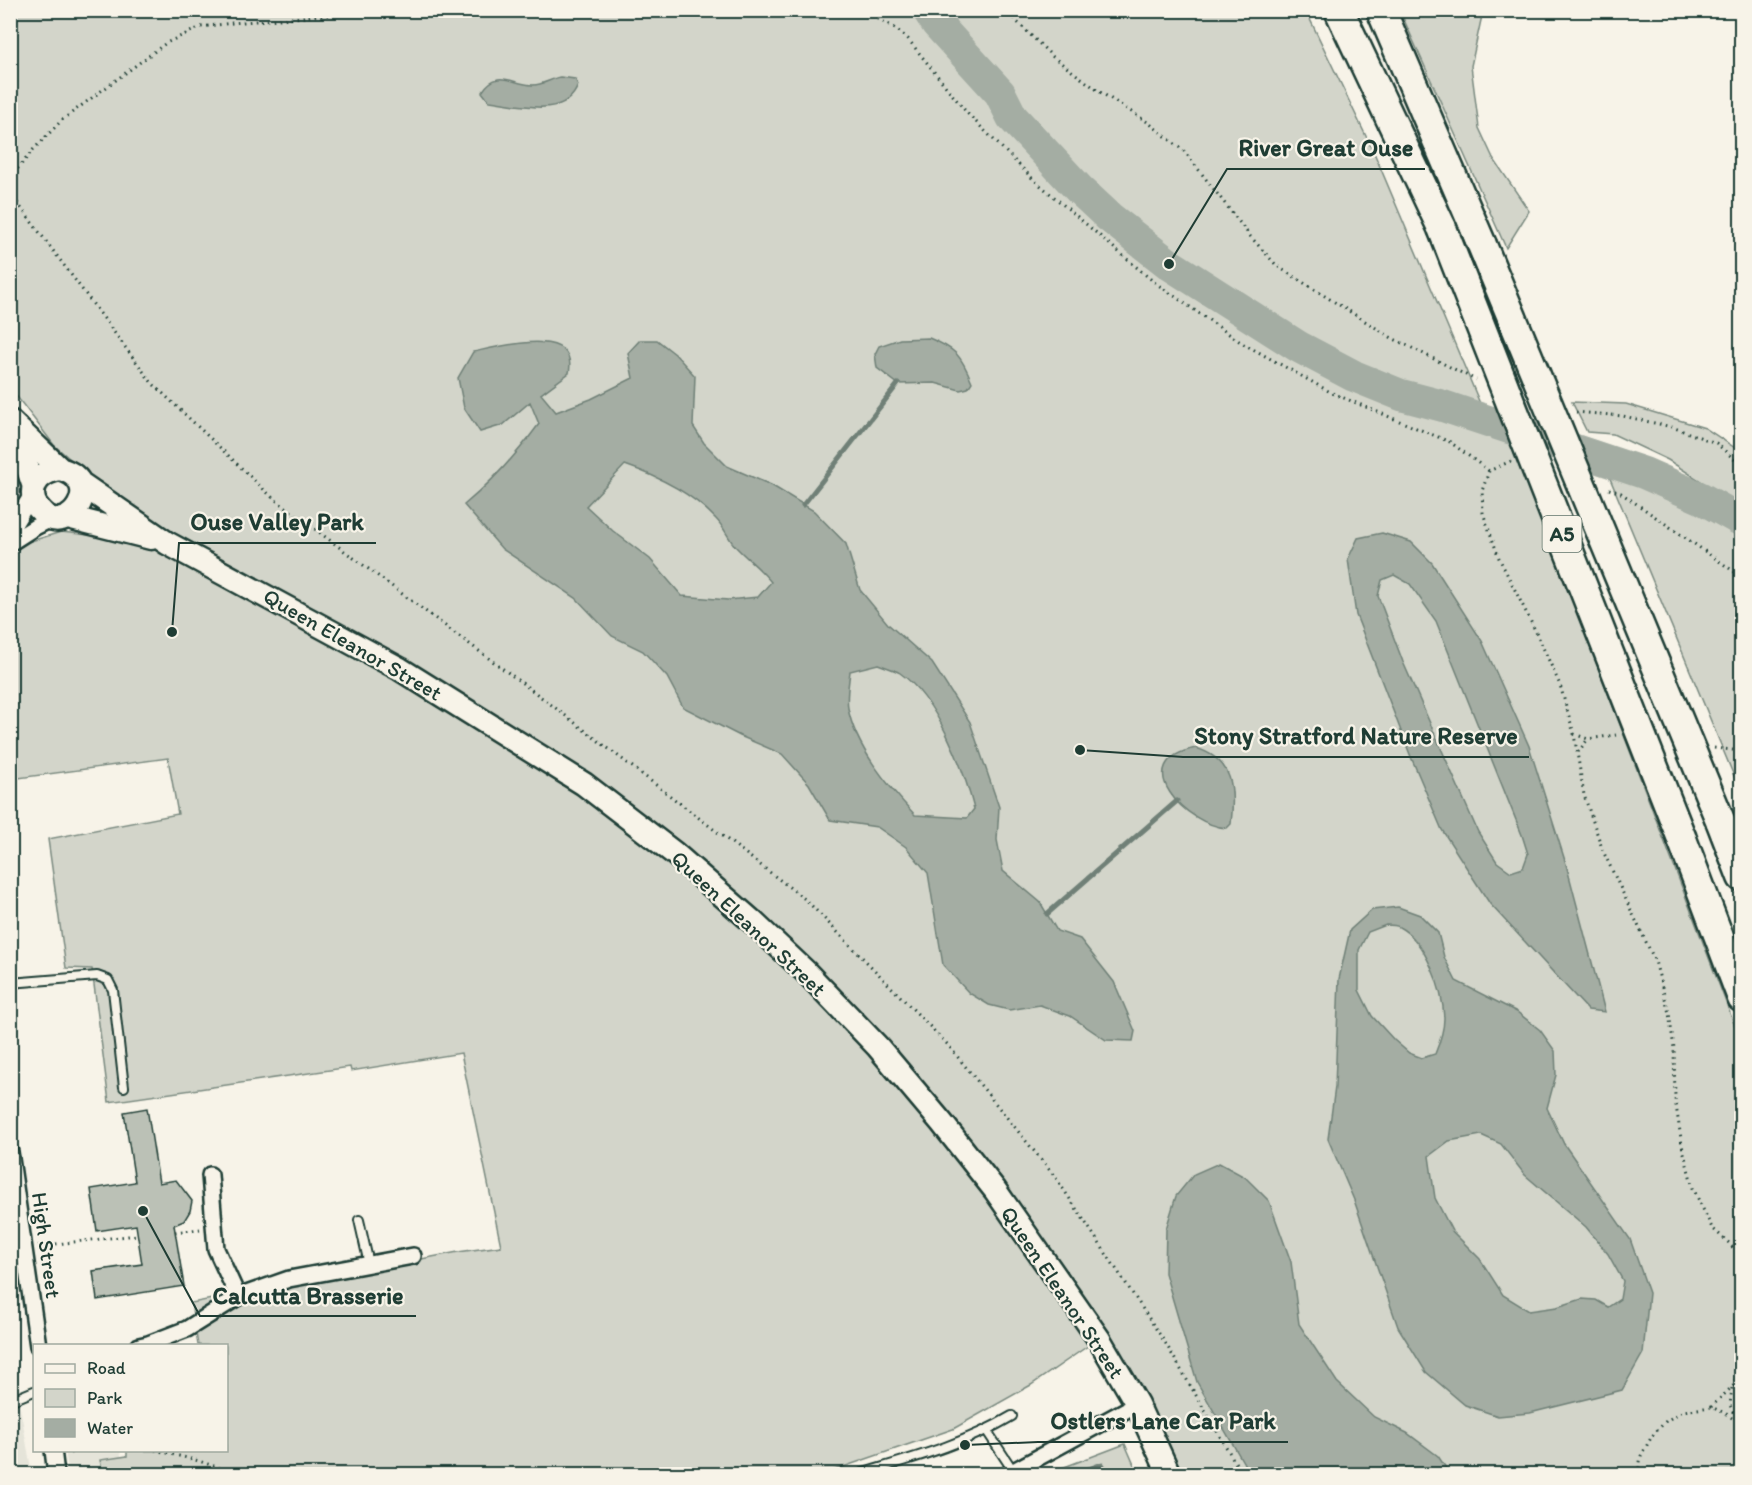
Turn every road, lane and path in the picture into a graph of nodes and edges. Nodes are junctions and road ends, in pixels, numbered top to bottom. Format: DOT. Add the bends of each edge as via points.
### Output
graph roads {
  1 [pos="387,10"];
  2 [pos="862,10"];
  3 [pos="1005,10"];
  4 [pos="1339,10"];
  5 [pos="1381,10"];
  6 [pos="10,178"];
  7 [pos="1484,383"];
  8 [pos="1577,413"];
  9 [pos="10,421"];
  10 [pos="10,431"];
  11 [pos="1517,459"];
  12 [pos="1742,466"];
  13 [pos="60,469"];
  14 [pos="1489,471"];
  15 [pos="80,483"];
  16 [pos="33,490"];
  17 [pos="1621,493"];
  18 [pos="60,518"];
  19 [pos="10,531"];
  20 [pos="10,543"];
  21 [pos="167,543"];
  22 [pos="1742,577"];
  23 [pos="1574,734"];
  24 [pos="1621,734"];
  25 [pos="1588,739"];
  26 [pos="1708,747"];
  27 [pos="1742,751"];
  28 [pos="1578,752"];
  29 [pos="1742,877"];
  30 [pos="10,984"];
  31 [pos="1742,998"];
  32 [pos="124,1087"];
  33 [pos="11,1156"];
  34 [pos="210,1175"];
  35 [pos="359,1220"];
  36 [pos="214,1228"];
  37 [pos="175,1232"];
  38 [pos="137,1235"];
  39 [pos="25,1247"];
  40 [pos="413,1256"];
  41 [pos="1742,1259"];
  42 [pos="369,1264"];
  43 [pos="238,1297"];
  44 [pos="38,1344"];
  45 [pos="148,1344"];
  46 [pos="1742,1362"];
  47 [pos="1732,1386"];
  48 [pos="33,1391"];
  49 [pos="10,1401"];
  50 [pos="1137,1404"];
  51 [pos="1711,1407"];
  52 [pos="1012,1416"];
  53 [pos="1736,1421"];
  54 [pos="1742,1425"];
  55 [pos="987,1431"];
  56 [pos="53,1452"];
  57 [pos="163,1452"];
  58 [pos="1011,1473"];
  59 [pos="56,1474"];
  60 [pos="237,1474"];
  61 [pos="861,1474"];
  62 [pos="1169,1474"];
  63 [pos="1638,1474"];
  1 -- 6 [label="path" via="201,27 166,43 62,120"];
  2 -- 14 [label="path" via="908,39 967,113 1033,179 1154,282 1242,343 1332,393 1450,442"];
  3 -- 7 [label="path" via="1053,57 1185,152 1276,266 1392,338"];
  4 -- 31 [label="highway, A5, bridge" via="1442,228"];
  5 -- 29 [label="highway, A5, bridge"];
  8 -- 12 [label="path" via="1623,416 1672,428 1716,443"];
  9 -- 13 [label="street"];
  10 -- 16 [label="street" via="24,457"];
  11 -- 14 [label="path"];
  13 -- 15 [label="street"];
  13 -- 16 [label="street" via="44,473"];
  14 -- 23 [label="path" via="1482,491 1483,513 1499,558 1560,685"];
  15 -- 18 [label="street" via="80,506"];
  15 -- 21 [label="street, Queen Eleanor Street"];
  16 -- 18 [label="street" via="35,504 45,516"];
  16 -- 19 [label="street"];
  17 -- 22 [label="path"];
  18 -- 20 [label="street" via="35,526"];
  18 -- 21 [label="street, Queen Eleanor Street"];
  21 -- 50 [label="street, Queen Eleanor Street" via="400,669 574,778 675,853 753,922 878,1047 942,1123 995,1190 1099,1339"];
  23 -- 25 [label="path"];
  23 -- 28 [label="path"];
  24 -- 25 [label="path"];
  25 -- 28 [label="path"];
  26 -- 27 [label="path"];
  28 -- 41 [label="path" via="1584,795 1603,851 1655,961 1669,1012 1675,1099 1693,1188 1712,1228"];
  30 -- 32 [label="lane" via="97,976 108,980 113,990"];
  33 -- 39 [label="street, High Street"];
  34 -- 36 [label="street"];
  35 -- 42 [label="lane"];
  36 -- 37 [label="path"];
  36 -- 43 [label="street" via="216,1249"];
  38 -- 39 [label="path"];
  39 -- 44 [label="street, High Street"];
  40 -- 42 [label="street"];
  42 -- 43 [label="street" via="289,1279"];
  43 -- 45 [label="street" via="187,1329"];
  46 -- 47 [label="path"];
  47 -- 51 [label="path"];
  47 -- 53 [label="path" via="1730,1405"];
  48 -- 49 [label="lane"];
  50 -- 58 [label="street"];
  50 -- 62 [label="street, Queen Eleanor Street"];
  51 -- 53 [label="path"];
  51 -- 63 [label="path" via="1683,1411 1666,1421 1641,1456"];
  52 -- 55 [label="lane"];
  53 -- 54 [label="path"];
  55 -- 58 [label="lane"];
  55 -- 61 [label="lane"];
  56 -- 59 [label="street"];
  57 -- 60 [label="path"];
}
